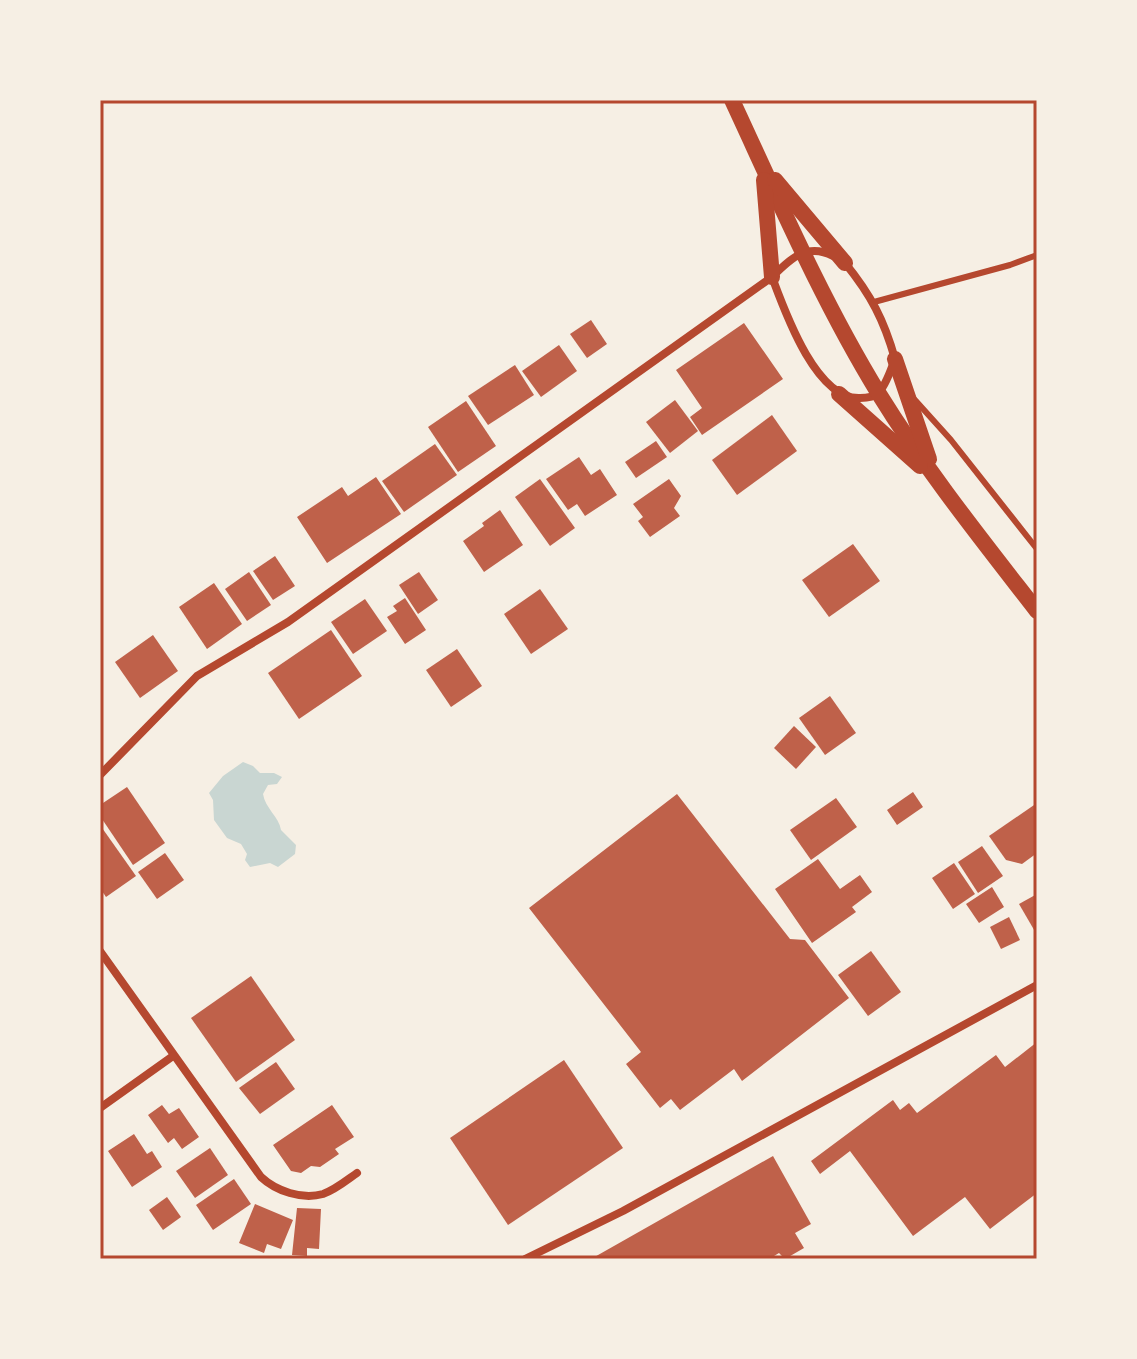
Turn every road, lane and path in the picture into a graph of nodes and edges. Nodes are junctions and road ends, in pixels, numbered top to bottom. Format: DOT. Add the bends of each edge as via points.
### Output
graph roads {
  1 [pos="732,100"];
  2 [pos="763,166"];
  3 [pos="802,253"];
  4 [pos="1037,255"];
  5 [pos="845,263"];
  6 [pos="772,277"];
  7 [pos="874,302"];
  8 [pos="895,359"];
  9 [pos="906,390"];
  10 [pos="878,393"];
  11 [pos="839,394"];
  12 [pos="936,480"];
  13 [pos="1037,549"];
  14 [pos="1037,611"];
  15 [pos="100,775"];
  16 [pos="100,951"];
  17 [pos="1037,985"];
  18 [pos="173,1056"];
  19 [pos="100,1108"];
  20 [pos="357,1173"];
  21 [pos="525,1259"];
  1 -- 2 [label="main road"];
  2 -- 3 [label="main road"];
  2 -- 5 [label="main road"];
  2 -- 6 [label="main road"];
  3 -- 5 [label="street" via="821,250"];
  3 -- 6 [label="street"];
  3 -- 10 [label="main road"];
  4 -- 7 [label="lane"];
  5 -- 7 [label="street"];
  6 -- 11 [label="street" via="802,347"];
  6 -- 15 [label="street" via="288,622 197,676"];
  7 -- 8 [label="street"];
  8 -- 9 [label="main road"];
  8 -- 10 [label="street"];
  9 -- 12 [label="main road"];
  9 -- 13 [label="lane"];
  10 -- 11 [label="street" via="856,399"];
  10 -- 12 [label="main road"];
  11 -- 12 [label="main road"];
  12 -- 14 [label="main road"];
  16 -- 18 [label="street"];
  17 -- 21 [label="street"];
  18 -- 19 [label="street"];
  18 -- 20 [label="street" via="270,1185 315,1195"];
}
